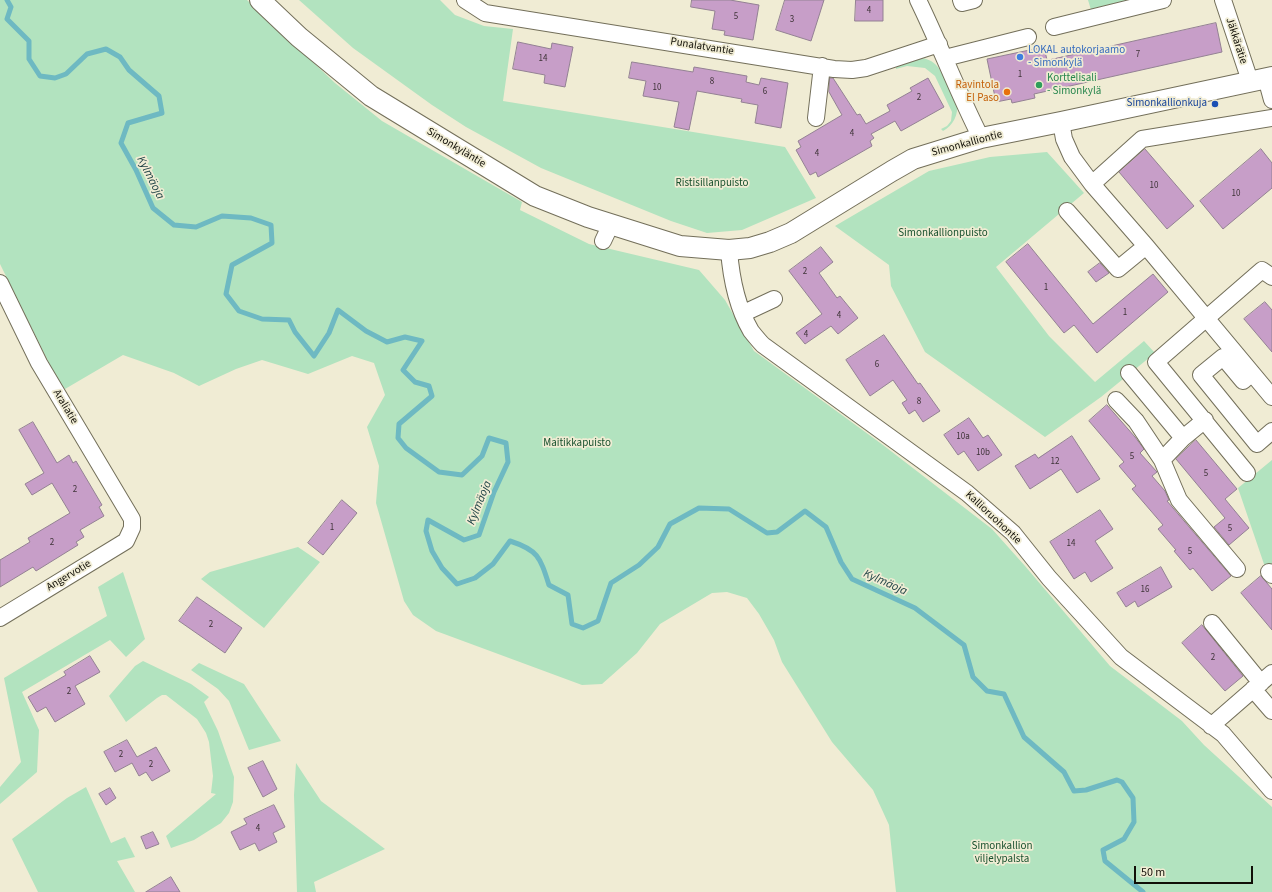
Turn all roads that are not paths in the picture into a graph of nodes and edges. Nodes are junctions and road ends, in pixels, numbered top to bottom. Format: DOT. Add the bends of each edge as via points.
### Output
graph roads {
  1 [pos="260,0"];
  2 [pos="465,0"];
  3 [pos="918,0"];
  4 [pos="961,0"];
  5 [pos="974,0"];
  6 [pos="1163,0"];
  7 [pos="1223,0"];
  8 [pos="1054,27"];
  9 [pos="1028,37"];
  10 [pos="942,51"];
  11 [pos="822,66"];
  12 [pos="1263,79"];
  13 [pos="1272,100"];
  14 [pos="816,118"];
  15 [pos="1272,118"];
  16 [pos="1061,122"];
  17 [pos="981,138"];
  18 [pos="1092,184"];
  19 [pos="1067,212"];
  20 [pos="680,246"];
  21 [pos="1146,246"];
  22 [pos="729,250"];
  23 [pos="1267,274"];
  24 [pos="0,283"];
  25 [pos="774,299"];
  26 [pos="744,314"];
  27 [pos="1206,318"];
  28 [pos="1129,373"];
  29 [pos="1252,373"];
  30 [pos="1272,397"];
  31 [pos="1116,400"];
  32 [pos="1204,420"];
  33 [pos="1272,431"];
  34 [pos="1183,438"];
  35 [pos="1162,460"];
  36 [pos="1248,473"];
  37 [pos="132,528"];
  38 [pos="1237,569"];
  39 [pos="0,618"];
  40 [pos="1212,623"];
  41 [pos="1262,682"];
  42 [pos="1272,711"];
  43 [pos="1221,730"];
  44 [pos="1271,786"];
  1 -- 20 [label="main road, Simonkyläntie" via="299,37 371,96 535,196 588,217 607,233"];
  2 -- 11 [label="street, Punalatvantie" via="485,13"];
  3 -- 10 [label="street"];
  4 -- 5 [label="street" via="962,3"];
  6 -- 8 [label="street"];
  7 -- 12 [label="street, Jäkkärätie"];
  9 -- 10 [label="street, Punalatvantie"];
  10 -- 11 [label="street, Punalatvantie" via="885,67 852,70"];
  10 -- 17 [label="street"];
  11 -- 14 [label="street"];
  12 -- 13 [label="street, Jäkkärätie"];
  12 -- 16 [label="main road, Simonkalliontie"];
  15 -- 18 [label="street" via="1142,139"];
  16 -- 17 [label="main road, Simonkalliontie"];
  16 -- 18 [label="street" via="1064,139 1072,157"];
  17 -- 22 [label="main road, Simonkalliontie" via="913,159 791,233 750,248"];
  18 -- 21 [label="street"];
  19 -- 21 [label="street" via="1118,269"];
  20 -- 22 [label="main road, Simonkalliontie"];
  21 -- 27 [label="street"];
  22 -- 26 [label="street, Kallioruohontie" via="731,276"];
  23 -- 27 [label="street"];
  24 -- 37 [label="street, Araliatie" via="39,363 132,518"];
  25 -- 26 [label="street"];
  26 -- 43 [label="street, Kallioruohontie" via="751,330 763,345 991,513 1013,534 1121,657"];
  27 -- 29 [label="street"];
  27 -- 32 [label="street" via="1156,362"];
  28 -- 34 [label="street"];
  29 -- 30 [label="street"];
  29 -- 33 [label="street" via="1243,381 1223,357 1201,375 1257,444"];
  31 -- 35 [label="street" via="1136,421"];
  32 -- 34 [label="street"];
  32 -- 36 [label="street"];
  34 -- 35 [label="street"];
  35 -- 38 [label="street" via="1179,500"];
  37 -- 39 [label="street, Angervotie" via="126,541"];
  40 -- 41 [label="street"];
  41 -- 42 [label="street"];
  41 -- 43 [label="street"];
  43 -- 44 [label="street, Kallioruohontie"];
}
